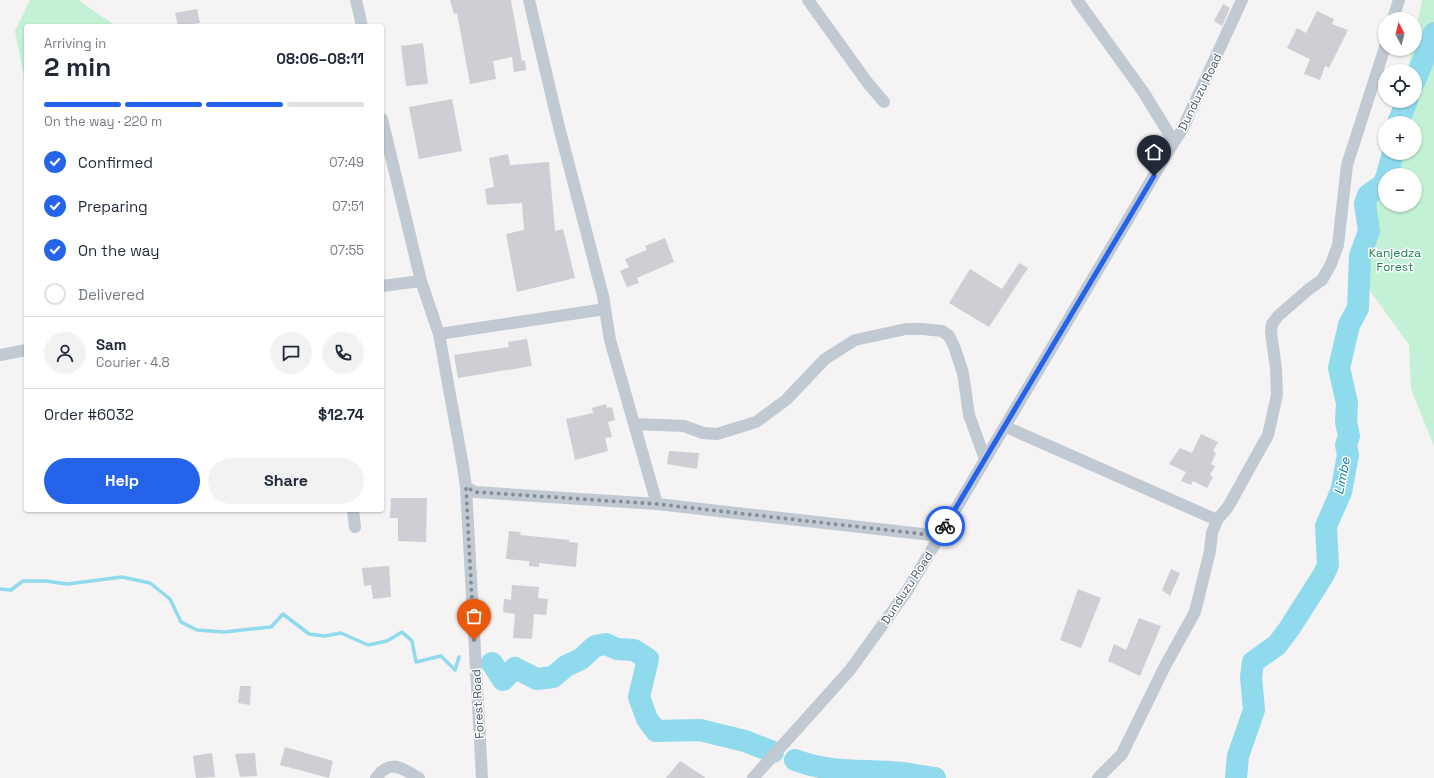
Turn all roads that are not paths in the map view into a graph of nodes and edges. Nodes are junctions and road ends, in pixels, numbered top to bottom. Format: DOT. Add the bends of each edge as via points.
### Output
graph roads {
  1 [pos="356,0"];
  2 [pos="529,0"];
  3 [pos="808,0"];
  4 [pos="1077,0"];
  5 [pos="1242,0"];
  6 [pos="1399,0"];
  7 [pos="1395,12"];
  8 [pos="362,24"];
  9 [pos="1382,56"];
  10 [pos="884,102"];
  11 [pos="384,127"];
  12 [pos="1174,142"];
  13 [pos="421,281"];
  14 [pos="384,286"];
  15 [pos="605,308"];
  16 [pos="438,334"];
  17 [pos="24,350"];
  18 [pos="0,354"];
  19 [pos="636,424"];
  20 [pos="1006,426"];
  21 [pos="985,459"];
  22 [pos="466,487"];
  23 [pos="657,504"];
  24 [pos="353,512"];
  25 [pos="1217,520"];
  26 [pos="355,527"];
  27 [pos="940,536"];
  28 [pos="756,777"];
  29 [pos="376,778"];
  30 [pos="419,778"];
  31 [pos="482,778"];
  32 [pos="1098,778"];
  1 -- 8 [label="street"];
  2 -- 15 [label="street"];
  3 -- 10 [label="street" via="866,82"];
  4 -- 12 [label="street" via="1144,92"];
  5 -- 12 [label="street, Dunduzu Road" via="1192,110"];
  6 -- 7 [label="street"];
  9 -- 25 [label="street" via="1347,165 1338,246 1322,280 1272,324 1277,394 1268,435 1228,507"];
  11 -- 13 [label="street, Forest Road"];
  12 -- 20 [label="street, Dunduzu Road"];
  13 -- 14 [label="street"];
  13 -- 16 [label="street, Forest Road"];
  15 -- 16 [label="street"];
  15 -- 19 [label="street" via="610,340"];
  16 -- 22 [label="street, Forest Road"];
  17 -- 18 [label="street"];
  19 -- 21 [label="street" via="684,426 703,434 717,434 756,422 786,400 825,359 855,340 906,329 923,329 942,331 949,336 954,346 963,373 969,415"];
  19 -- 23 [label="street"];
  20 -- 21 [label="street, Dunduzu Road"];
  20 -- 25 [label="street"];
  21 -- 27 [label="street, Dunduzu Road"];
  22 -- 23 [label="street" via="475,492"];
  22 -- 31 [label="street, Forest Road"];
  23 -- 27 [label="street"];
  24 -- 26 [label="street"];
  25 -- 32 [label="street" via="1195,612 1164,666 1122,754"];
  27 -- 28 [label="street, Dunduzu Road" via="907,591 850,670"];
  29 -- 30 [label="street" via="387,767 392,766 406,770"];
}
